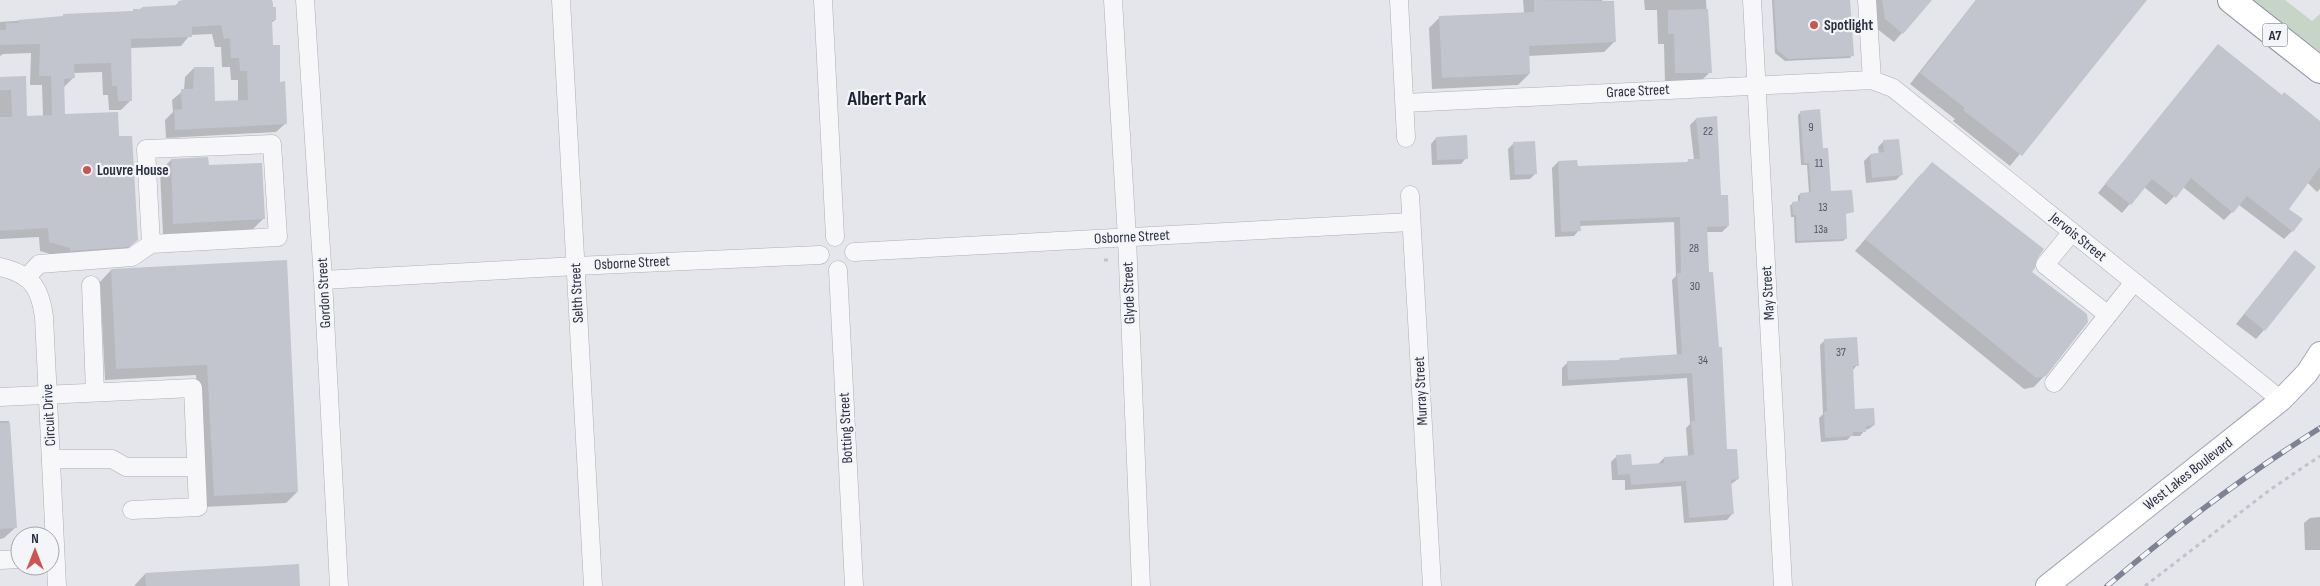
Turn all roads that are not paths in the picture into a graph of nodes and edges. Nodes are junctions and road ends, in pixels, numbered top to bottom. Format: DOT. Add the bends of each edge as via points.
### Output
graph roads {
  1 [pos="305,0"];
  2 [pos="562,0"];
  3 [pos="823,0"];
  4 [pos="1113,0"];
  5 [pos="1400,0"];
  6 [pos="1752,0"];
  7 [pos="1867,0"];
  8 [pos="2231,0"];
  9 [pos="2320,70"];
  10 [pos="1872,80"];
  11 [pos="1757,85"];
  12 [pos="1405,103"];
  13 [pos="1406,138"];
  14 [pos="1410,195"];
  15 [pos="1411,222"];
  16 [pos="2072,232"];
  17 [pos="835,237"];
  18 [pos="1127,238"];
  19 [pos="151,244"];
  20 [pos="854,252"];
  21 [pos="820,255"];
  22 [pos="576,266"];
  23 [pos="0,267"];
  24 [pos="838,270"];
  25 [pos="26,278"];
  26 [pos="323,280"];
  27 [pos="2134,282"];
  28 [pos="91,285"];
  29 [pos="2108,315"];
  30 [pos="2320,353"];
  31 [pos="2054,384"];
  32 [pos="95,392"];
  33 [pos="48,395"];
  34 [pos="0,396"];
  35 [pos="2282,400"];
  36 [pos="51,460"];
  37 [pos="196,466"];
  38 [pos="132,510"];
  39 [pos="52,526"];
  40 [pos="339,586"];
  41 [pos="593,586"];
  42 [pos="854,586"];
  43 [pos="1141,586"];
  44 [pos="1432,586"];
  45 [pos="1783,586"];
  46 [pos="2047,586"];
  1 -- 26 [label="street, Gordon Street"];
  2 -- 22 [label="street, Selth Street"];
  3 -- 17 [label="street"];
  4 -- 18 [label="street, Glyde Street"];
  5 -- 12 [label="street"];
  6 -- 11 [label="street, May Street"];
  7 -- 10 [label="street"];
  8 -- 9 [label="highway, A7"];
  10 -- 11 [label="street, Grace Street"];
  10 -- 16 [label="street, Jervois Street" via="1893,88"];
  11 -- 12 [label="street, Grace Street"];
  11 -- 45 [label="street, May Street"];
  12 -- 13 [label="street"];
  14 -- 15 [label="street, Murray Street"];
  15 -- 18 [label="street, Osborne Street"];
  15 -- 44 [label="street, Murray Street"];
  16 -- 27 [label="street, Jervois Street"];
  16 -- 29 [label="street" via="2045,265"];
  17 -- 20 [label="street" via="844,238"];
  17 -- 21 [label="street" via="827,240"];
  18 -- 20 [label="street, Osborne Street"];
  18 -- 43 [label="street, Glyde Street"];
  19 -- 19 [label="street" via="278,237 272,144 146,149"];
  19 -- 25 [label="street" via="132,257 40,264"];
  20 -- 24 [label="street" via="852,261"];
  21 -- 22 [label="street, Osborne Street"];
  21 -- 24 [label="street" via="823,263"];
  22 -- 26 [label="street, Osborne Street"];
  22 -- 41 [label="street, Selth Street"];
  23 -- 25 [label="street, Circuit Drive" via="14,270"];
  24 -- 42 [label="street, Botting Street"];
  25 -- 33 [label="street, Circuit Drive" via="42,297"];
  26 -- 40 [label="street, Gordon Street"];
  27 -- 29 [label="street"];
  27 -- 35 [label="street, Jervois Street"];
  28 -- 32 [label="street"];
  29 -- 31 [label="street"];
  30 -- 35 [label="main road, West Lakes Boulevard"];
  32 -- 33 [label="street"];
  32 -- 37 [label="street" via="193,388"];
  33 -- 34 [label="street"];
  33 -- 36 [label="street, Circuit Drive"];
  35 -- 46 [label="main road, West Lakes Boulevard"];
  36 -- 37 [label="street" via="112,459 126,467"];
  36 -- 39 [label="street, Circuit Drive"];
  37 -- 38 [label="street" via="198,507"];
}
